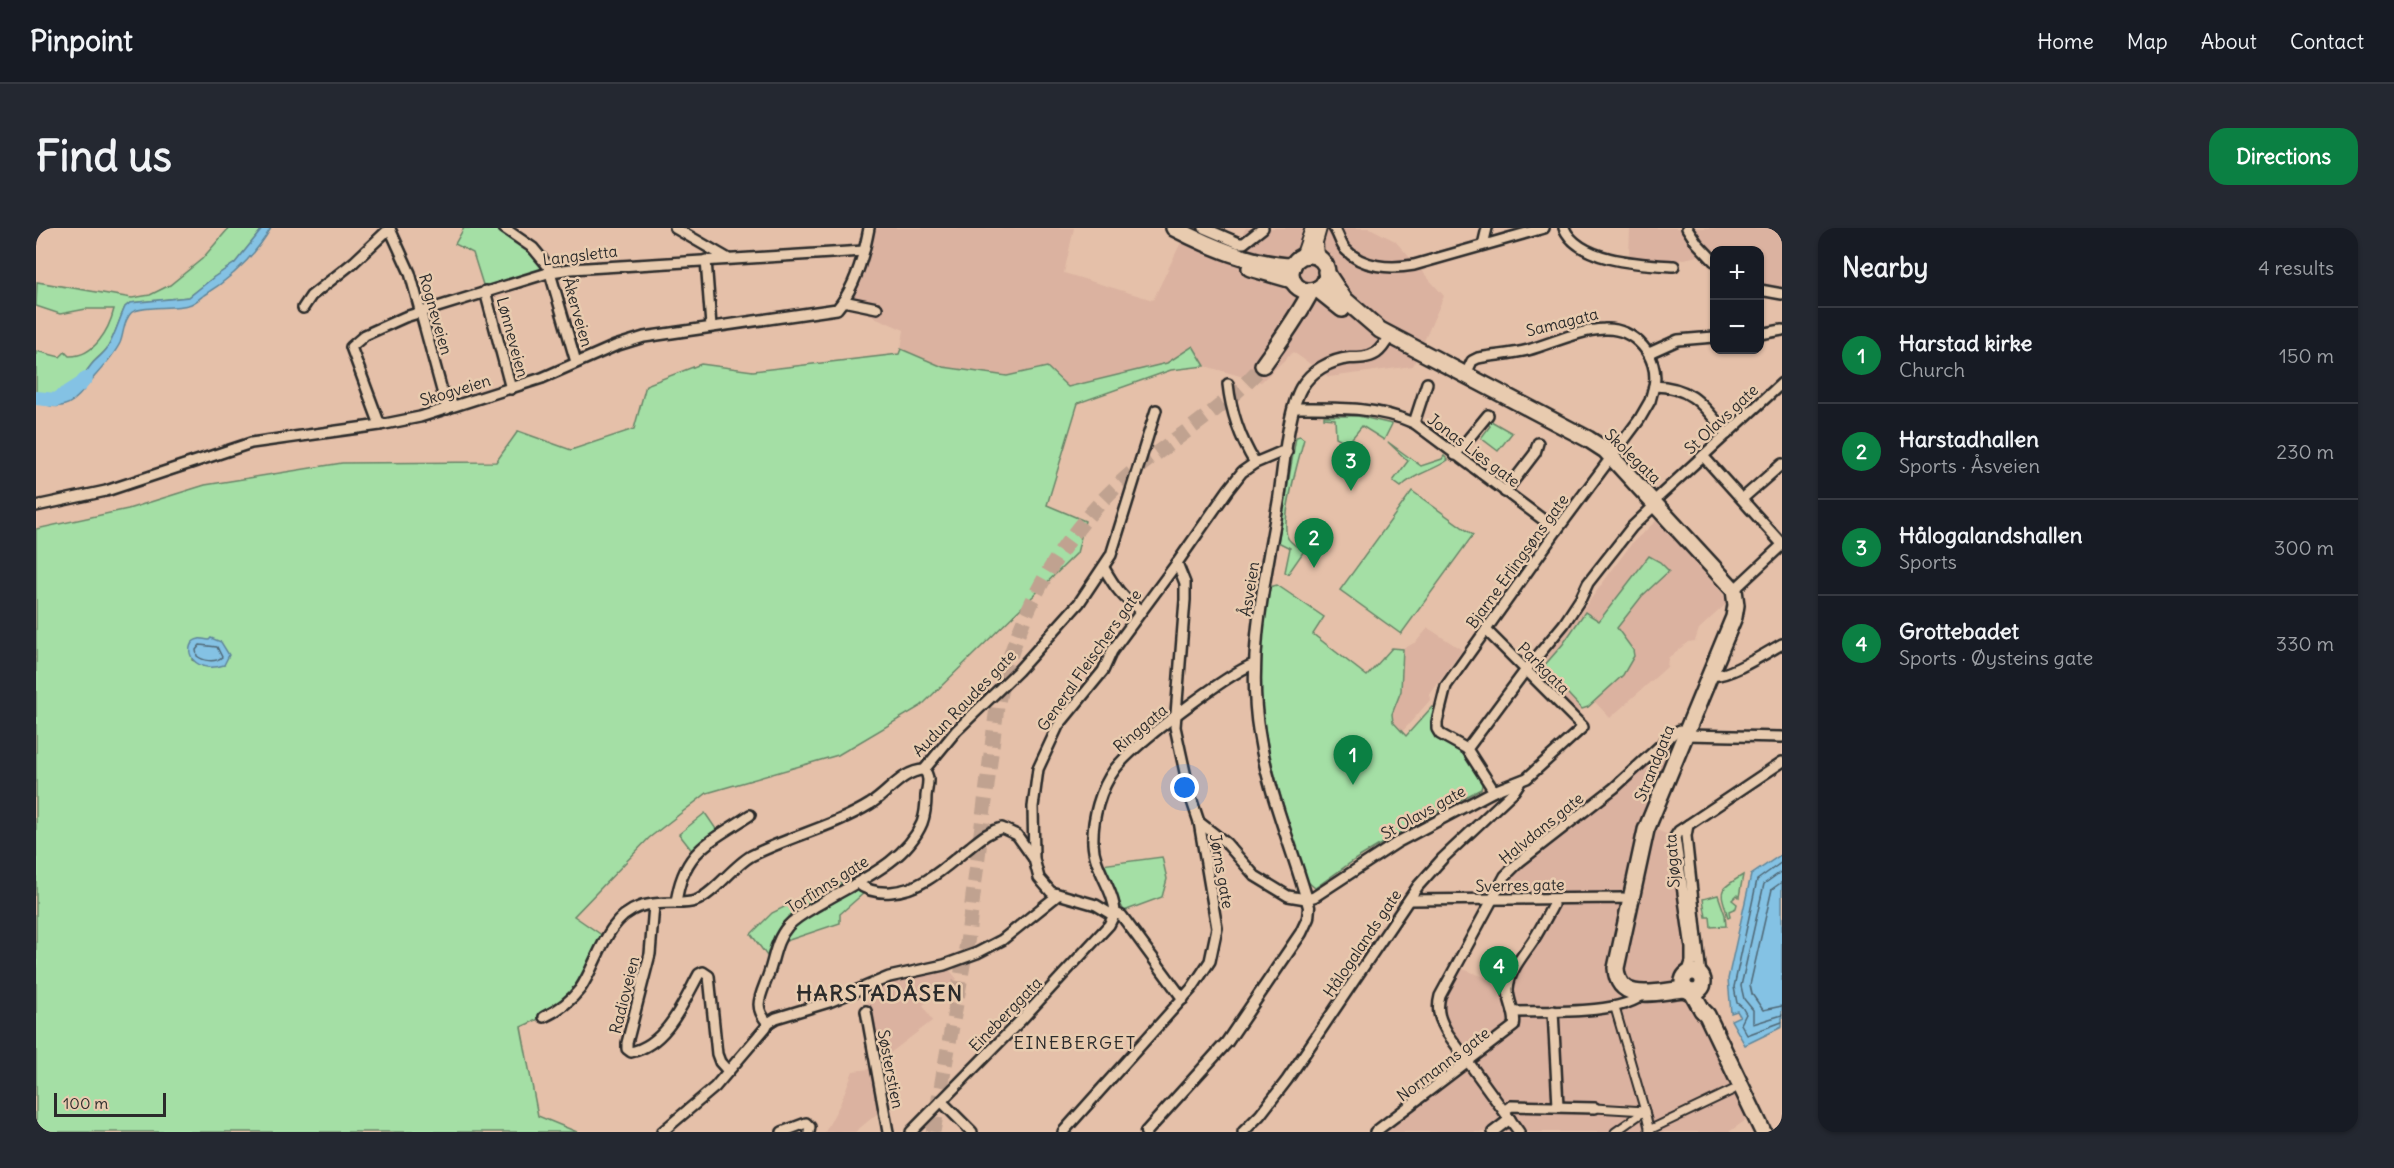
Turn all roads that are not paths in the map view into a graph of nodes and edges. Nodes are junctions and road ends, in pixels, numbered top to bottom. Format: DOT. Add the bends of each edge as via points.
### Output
graph roads {
  1 [pos="390,228"];
  2 [pos="504,228"];
  3 [pos="675,228"];
  4 [pos="869,228"];
  5 [pos="1174,228"];
  6 [pos="1263,228"];
  7 [pos="1312,228"];
  8 [pos="1320,228"];
  9 [pos="1334,228"];
  10 [pos="1487,228"];
  11 [pos="1544,228"];
  12 [pos="1564,228"];
  13 [pos="1687,228"];
  14 [pos="1198,231"];
  15 [pos="1483,245"];
  16 [pos="864,251"];
  17 [pos="1710,257"];
  18 [pos="727,258"];
  19 [pos="706,260"];
  20 [pos="1674,266"];
  21 [pos="551,272"];
  22 [pos="1304,275"];
  23 [pos="485,291"];
  24 [pos="1764,291"];
  25 [pos="1782,294"];
  26 [pos="843,300"];
  27 [pos="303,308"];
  28 [pos="877,308"];
  29 [pos="421,311"];
  30 [pos="711,326"];
  31 [pos="1782,330"];
  32 [pos="1764,333"];
  33 [pos="1710,337"];
  34 [pos="1387,339"];
  35 [pos="1649,352"];
  36 [pos="576,362"];
  37 [pos="1263,365"];
  38 [pos="1466,374"];
  39 [pos="1427,383"];
  40 [pos="1782,383"];
  41 [pos="1228,384"];
  42 [pos="1480,384"];
  43 [pos="1654,386"];
  44 [pos="511,389"];
  45 [pos="1294,408"];
  46 [pos="447,409"];
  47 [pos="1156,410"];
  48 [pos="1488,415"];
  49 [pos="1414,423"];
  50 [pos="380,425"];
  51 [pos="1727,434"];
  52 [pos="1538,443"];
  53 [pos="1287,452"];
  54 [pos="1455,455"];
  55 [pos="1612,456"];
  56 [pos="1703,456"];
  57 [pos="1255,463"];
  58 [pos="1782,464"];
  59 [pos="1505,492"];
  60 [pos="1742,500"];
  61 [pos="1655,502"];
  62 [pos="36,506"];
  63 [pos="1557,530"];
  64 [pos="1782,545"];
  65 [pos="1177,563"];
  66 [pos="1104,568"];
  67 [pos="1734,590"];
  68 [pos="1141,610"];
  69 [pos="1486,630"];
  70 [pos="1782,644"];
  71 [pos="1254,664"];
  72 [pos="1525,671"];
  73 [pos="1710,675"];
  74 [pos="1175,718"];
  75 [pos="1583,728"];
  76 [pos="1686,733"];
  77 [pos="1782,737"];
  78 [pos="1467,749"];
  79 [pos="1782,762"];
  80 [pos="924,770"];
  81 [pos="1520,782"];
  82 [pos="1494,791"];
  83 [pos="750,815"];
  84 [pos="1198,822"];
  85 [pos="1688,825"];
  86 [pos="1034,859"];
  87 [pos="857,883"];
  88 [pos="1058,895"];
  89 [pos="1306,899"];
  90 [pos="1409,900"];
  91 [pos="1490,900"];
  92 [pos="1552,900"];
  93 [pos="1631,900"];
  94 [pos="676,903"];
  95 [pos="654,905"];
  96 [pos="1115,915"];
  97 [pos="1620,954"];
  98 [pos="1692,983"];
  99 [pos="1624,988"];
  100 [pos="1643,994"];
  101 [pos="1182,999"];
  102 [pos="1617,1007"];
  103 [pos="866,1011"];
  104 [pos="1553,1011"];
  105 [pos="1514,1012"];
  106 [pos="544,1017"];
  107 [pos="768,1023"];
  108 [pos="1468,1062"];
  109 [pos="728,1071"];
  110 [pos="1733,1090"];
  111 [pos="941,1101"];
  112 [pos="1558,1106"];
  113 [pos="1594,1108"];
  114 [pos="1645,1110"];
  115 [pos="1507,1115"];
  116 [pos="1760,1126"];
  117 [pos="1649,1131"];
  118 [pos="662,1132"];
  119 [pos="782,1132"];
  120 [pos="809,1132"];
  121 [pos="888,1132"];
  122 [pos="911,1132"];
  123 [pos="972,1132"];
  124 [pos="1063,1132"];
  125 [pos="1146,1132"];
  126 [pos="1243,1132"];
  127 [pos="1376,1132"];
  128 [pos="1493,1132"];
  129 [pos="1519,1132"];
  130 [pos="1615,1132"];
  1 -- 27 [label="street" via="311,296"];
  1 -- 29 [label="street, Rogneveien"];
  2 -- 21 [label="street" via="533,248"];
  3 -- 18 [label="street"];
  4 -- 16 [label="street"];
  5 -- 14 [label="highway"];
  6 -- 14 [label="street" via="1244,243"];
  7 -- 22 [label="main road"];
  8 -- 22 [label="main road"];
  9 -- 15 [label="street" via="1352,255 1369,264 1388,267 1414,265"];
  10 -- 15 [label="street"];
  11 -- 15 [label="street"];
  12 -- 20 [label="street" via="1572,240 1594,254"];
  13 -- 17 [label="street"];
  14 -- 22 [label="highway" via="1260,262"];
  16 -- 18 [label="street, Langsletta"];
  16 -- 26 [label="street"];
  18 -- 19 [label="street, Langsletta"];
  19 -- 21 [label="street, Langsletta"];
  19 -- 30 [label="street"];
  21 -- 23 [label="street, Langsletta"];
  21 -- 36 [label="street, Åkerveien"];
  22 -- 34 [label="highway" via="1349,316"];
  22 -- 34 [label="highway" via="1323,283 1326,272 1344,299"];
  22 -- 37 [label="highway" via="1300,314"];
  23 -- 29 [label="street, Langsletta"];
  23 -- 44 [label="street, Lønneveien"];
  24 -- 25 [label="street"];
  26 -- 28 [label="street"];
  26 -- 30 [label="street, Skogveien" via="830,311"];
  29 -- 46 [label="street, Rogneveien"];
  29 -- 50 [label="street, Langsletta" via="375,330 351,347"];
  30 -- 36 [label="street, Skogveien" via="644,338"];
  31 -- 32 [label="street"];
  33 -- 35 [label="street" via="1678,340"];
  34 -- 38 [label="highway"];
  34 -- 42 [label="highway" via="1442,372"];
  34 -- 45 [label="street, Åsveien" via="1369,357 1341,360 1319,369 1302,388"];
  35 -- 38 [label="street, Samagata" via="1631,336 1605,328 1527,350 1478,358"];
  35 -- 43 [label="street" via="1655,371"];
  36 -- 44 [label="street, Skogveien"];
  38 -- 42 [label="highway"];
  39 -- 49 [label="street"];
  40 -- 51 [label="street, St Olavs gate"];
  41 -- 57 [label="street" via="1239,432"];
  42 -- 55 [label="highway, Skolegata" via="1588,439"];
  43 -- 51 [label="street" via="1689,393"];
  43 -- 55 [label="street, Bjarne Erlingsøns gate" via="1645,411"];
  44 -- 46 [label="street, Skogveien"];
  45 -- 49 [label="street, Jonas Lies gate" via="1366,409"];
  45 -- 53 [label="street, Åsveien"];
  46 -- 50 [label="street, Skogveien"];
  47 -- 66 [label="street, Audun Raudes gate"];
  48 -- 54 [label="street"];
  49 -- 54 [label="street, Jonas Lies gate"];
  50 -- 62 [label="street, Skogveien" via="251,443 106,492"];
  51 -- 56 [label="street, St Olavs gate"];
  52 -- 59 [label="street" via="1535,453"];
  53 -- 57 [label="street, General Fleischers gate"];
  53 -- 71 [label="street, Åsveien"];
  54 -- 59 [label="street, Jonas Lies gate"];
  55 -- 61 [label="highway, Skolegata"];
  55 -- 63 [label="street, Bjarne Erlingsøns gate"];
  56 -- 60 [label="street"];
  56 -- 61 [label="street, St Olavs gate"];
  57 -- 65 [label="street, General Fleischers gate" via="1242,472"];
  58 -- 60 [label="street"];
  59 -- 63 [label="street, Jonas Lies gate"];
  60 -- 64 [label="street"];
  61 -- 67 [label="highway, Skolegata"];
  61 -- 72 [label="street, St Olavs gate" via="1584,588 1564,624"];
  63 -- 69 [label="street, Bjarne Erlingsøns gate"];
  64 -- 67 [label="street"];
  65 -- 68 [label="street, General Fleischers gate"];
  65 -- 74 [label="street, Jørns gate" via="1185,582 1185,600"];
  66 -- 68 [label="street" via="1126,601"];
  66 -- 80 [label="street, Audun Raudes gate" via="1079,603 1018,671 956,731"];
  67 -- 73 [label="highway, Strandgata" via="1734,617"];
  68 -- 86 [label="street, General Fleischers gate" via="1103,671 1058,726 1048,745 1036,781"];
  69 -- 72 [label="street, Parkgata"];
  69 -- 78 [label="street, Bjarne Erlingsøns gate" via="1446,686 1437,722 1440,734"];
  70 -- 73 [label="street" via="1720,676"];
  71 -- 74 [label="street, Ringgata"];
  71 -- 89 [label="street, Åsveien" via="1265,760"];
  72 -- 75 [label="street, Parkgata"];
  72 -- 78 [label="street, St Olavs gate"];
  73 -- 76 [label="highway, Strandgata"];
  74 -- 84 [label="street, Jørns gate"];
  74 -- 96 [label="street, Ringgata" via="1116,769 1100,799 1094,854"];
  75 -- 81 [label="street, Hålogalands gate"];
  76 -- 77 [label="street"];
  76 -- 91 [label="street, Halvdans gate" via="1674,733 1606,794 1519,862 1504,876"];
  76 -- 93 [label="highway, Strandgata" via="1646,830"];
  78 -- 82 [label="street, St Olavs gate"];
  79 -- 85 [label="street"];
  80 -- 87 [label="street, Torfinns gate" via="928,779 922,823 895,857"];
  80 -- 94 [label="street, Audun Raudes gate" via="911,773 843,819 751,856 696,901"];
  81 -- 82 [label="street, Hålogalands gate"];
  81 -- 90 [label="street, Hålogalands gate" via="1443,858"];
  82 -- 89 [label="street, St Olavs gate" via="1398,842 1320,894"];
  83 -- 94 [label="street" via="693,856 683,872"];
  84 -- 89 [label="street" via="1226,843 1255,876 1288,896"];
  84 -- 101 [label="street, Jørns gate" via="1216,938 1210,961"];
  85 -- 98 [label="street, Sjøgata"];
  85 -- 98 [label="street, Sjøgata" via="1675,837 1691,948"];
  86 -- 87 [label="street" via="1017,835 1002,828 983,836 915,888 879,892"];
  86 -- 88 [label="street, General Fleischers gate" via="1039,878"];
  87 -- 107 [label="street, Torfinns gate" via="803,914 782,934 759,998 759,1010"];
  88 -- 96 [label="street" via="1096,905"];
  88 -- 107 [label="street" via="1002,940 977,953 889,977"];
  89 -- 125 [label="street" via="1306,923 1243,1021"];
  90 -- 91 [label="street, Sverres gate"];
  90 -- 126 [label="street, Hålogalands gate" via="1287,1080"];
  91 -- 92 [label="street, Sverres gate"];
  91 -- 108 [label="street, Halvdans gate" via="1437,1006 1448,1034"];
  92 -- 93 [label="street, Sverres gate"];
  92 -- 105 [label="street" via="1511,977 1509,996"];
  93 -- 97 [label="highway, Strandgata"];
  94 -- 95 [label="street, Radioveien"];
  95 -- 106 [label="street, Radioveien" via="640,907 621,918 581,987 567,1003"];
  95 -- 109 [label="street, Radioveien" via="650,954 627,1049 637,1051 663,1033 703,972 710,976 717,1054"];
  96 -- 101 [label="street, Ringgata" via="1122,916"];
  96 -- 111 [label="street, Eineberggata" via="1023,1018"];
  97 -- 98 [label="highway" via="1622,972 1631,983"];
  97 -- 99 [label="highway, Strandgata" via="1617,974"];
  98 -- 100 [label="highway"];
  98 -- 116 [label="highway, Sjøgata" via="1701,1010 1707,1015"];
  99 -- 100 [label="highway"];
  99 -- 102 [label="street"];
  100 -- 102 [label="street"];
  101 -- 124 [label="street, Jørns gate"];
  102 -- 104 [label="street"];
  102 -- 114 [label="street"];
  103 -- 121 [label="street, Søsterstien"];
  104 -- 105 [label="street"];
  104 -- 112 [label="street"];
  105 -- 108 [label="street, Normanns gate" via="1515,1026"];
  107 -- 109 [label="street"];
  108 -- 115 [label="street"];
  108 -- 127 [label="street, Normanns gate"];
  109 -- 118 [label="street"];
  110 -- 117 [label="street"];
  111 -- 122 [label="street, Eineberggata"];
  111 -- 123 [label="street"];
  112 -- 113 [label="street"];
  112 -- 115 [label="street" via="1511,1106"];
  113 -- 114 [label="street"];
  114 -- 117 [label="street"];
  114 -- 130 [label="street"];
  115 -- 128 [label="street"];
  115 -- 129 [label="street"];
  119 -- 120 [label="street" via="806,1123"];
}
